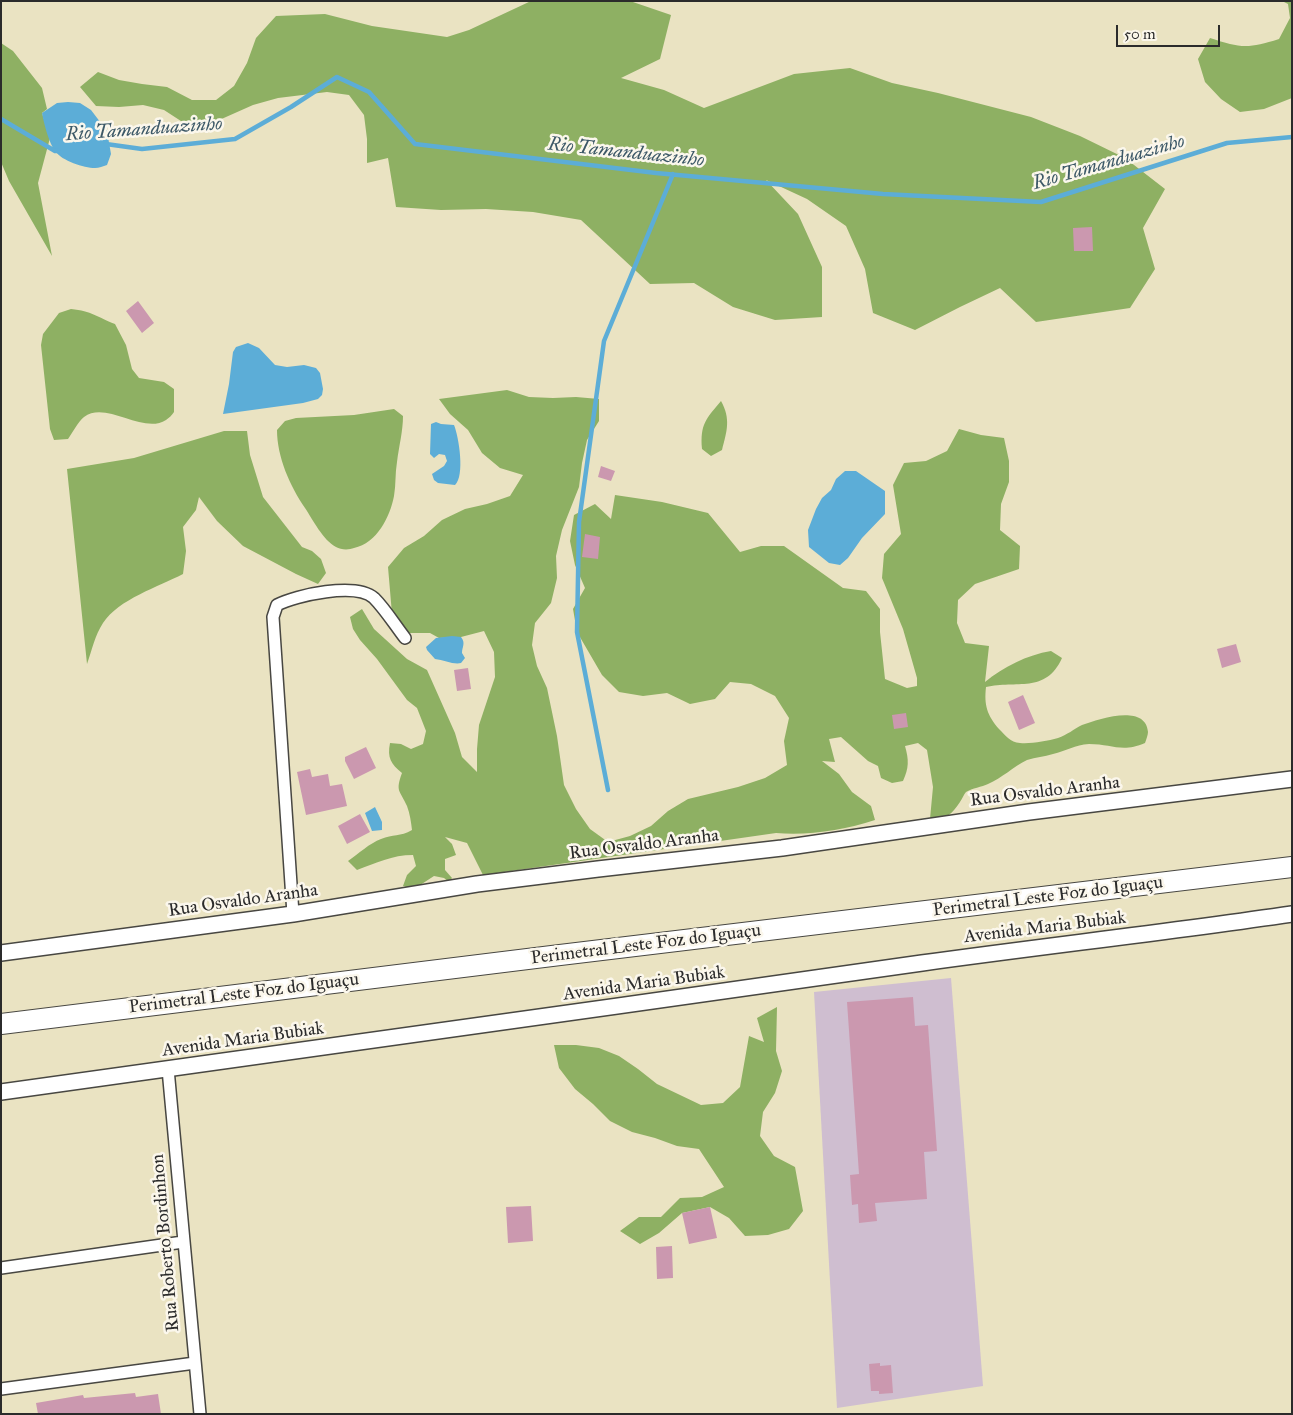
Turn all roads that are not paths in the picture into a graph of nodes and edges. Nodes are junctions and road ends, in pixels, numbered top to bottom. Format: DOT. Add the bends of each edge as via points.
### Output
graph roads {
  1 [pos="404,638"];
  2 [pos="1292,779"];
  3 [pos="1292,868"];
  4 [pos="292,914"];
  5 [pos="1292,914"];
  6 [pos="1,953"];
  7 [pos="1,1024"];
  8 [pos="168,1069"];
  9 [pos="1,1092"];
  10 [pos="183,1242"];
  11 [pos="1,1268"];
  12 [pos="195,1363"];
  13 [pos="1,1389"];
  14 [pos="200,1414"];
  1 -- 4 [label="street" via="373,597 355,590 289,598 277,605 273,617"];
  2 -- 4 [label="street, Rua Osvaldo Aranha" via="782,848 477,884"];
  3 -- 7 [label="highway, Perimetral Leste Foz do Iguaçu"];
  4 -- 6 [label="street, Rua Osvaldo Aranha"];
  5 -- 8 [label="street, Avenida Maria Bubiak"];
  8 -- 9 [label="street, Avenida Maria Bubiak"];
  8 -- 10 [label="street, Rua Roberto Bordinhon"];
  10 -- 11 [label="street"];
  10 -- 12 [label="street, Rua Roberto Bordinhon"];
  12 -- 13 [label="street"];
  12 -- 14 [label="street, Rua Roberto Bordinhon"];
}
